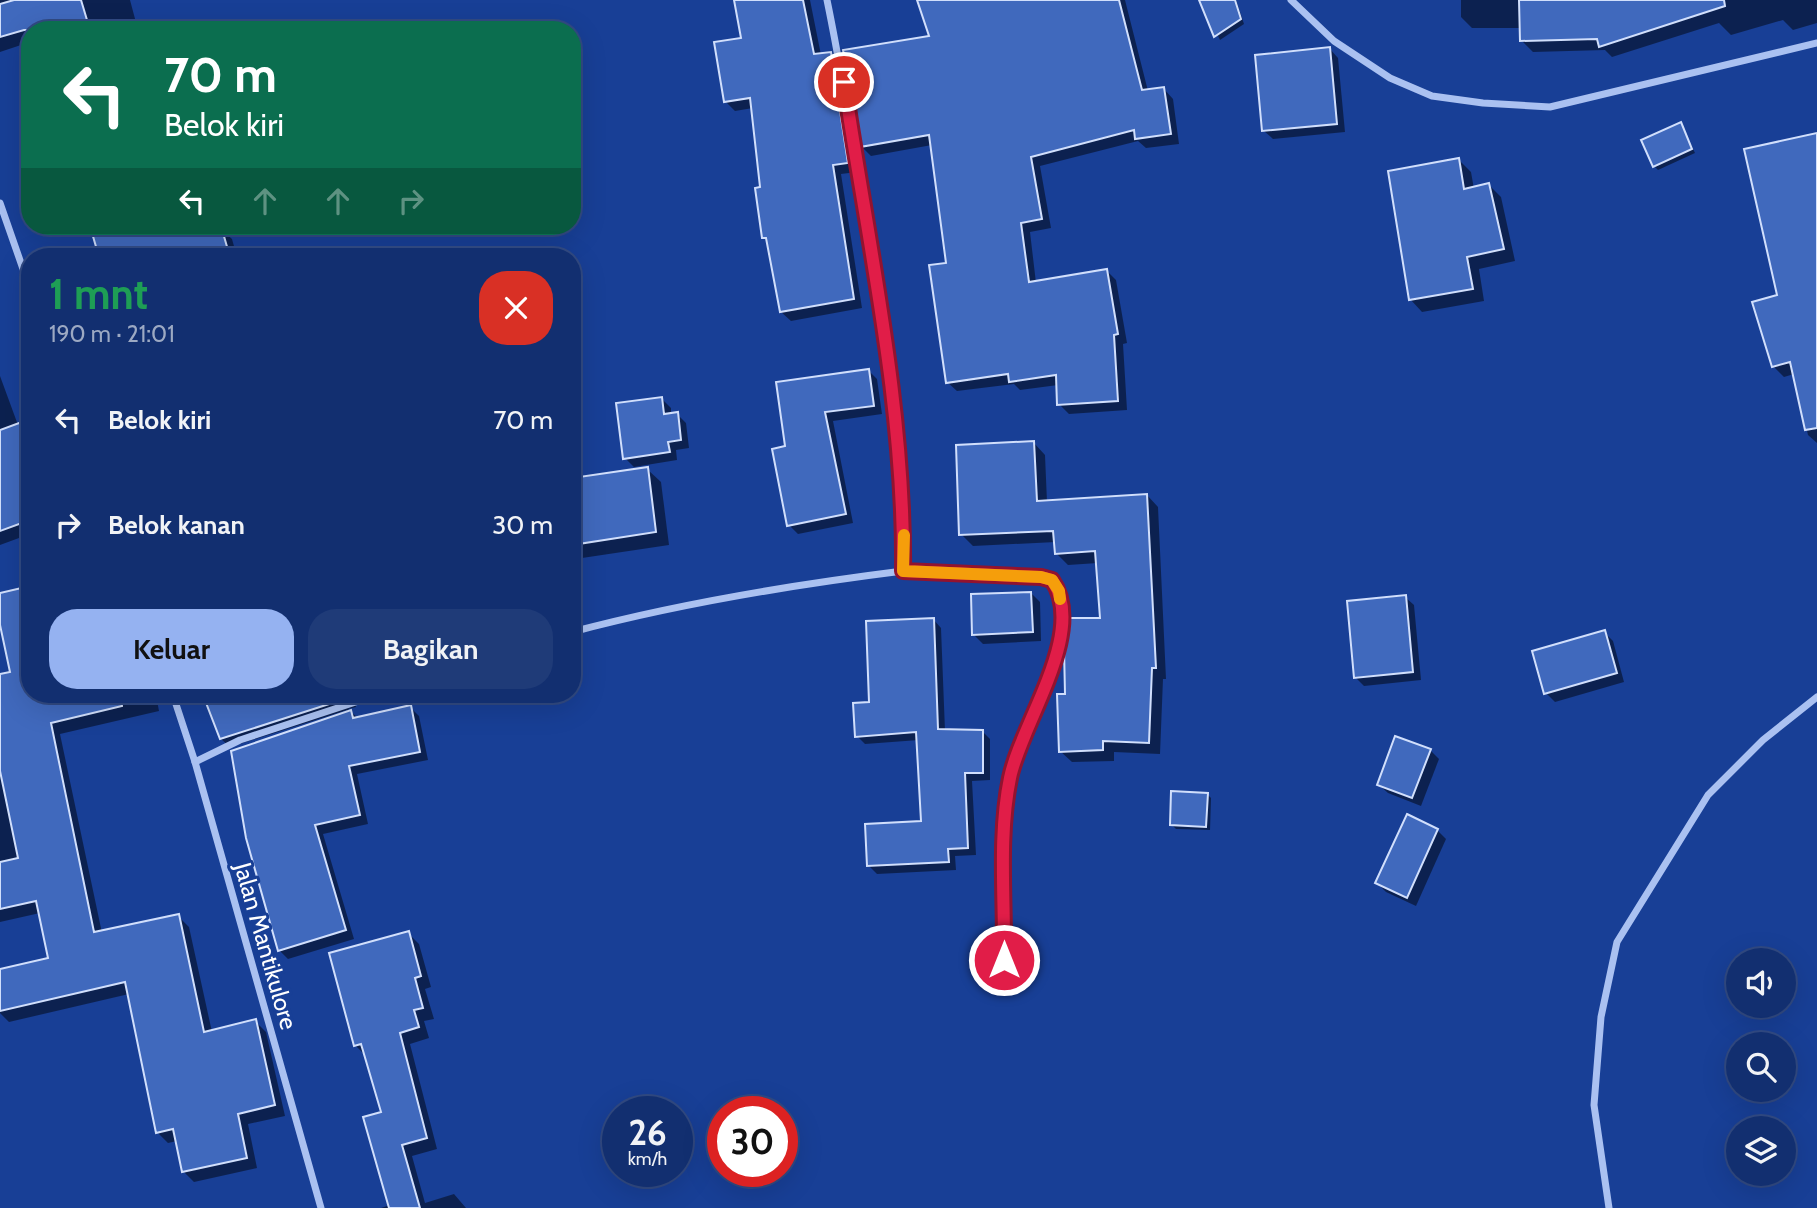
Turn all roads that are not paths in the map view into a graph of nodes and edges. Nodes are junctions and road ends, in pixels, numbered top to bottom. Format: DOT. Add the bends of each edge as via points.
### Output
graph roads {
  1 [pos="827,0"];
  2 [pos="1291,0"];
  3 [pos="1817,44"];
  4 [pos="0,203"];
  5 [pos="21,263"];
  6 [pos="903,571"];
  7 [pos="581,630"];
  8 [pos="1817,697"];
  9 [pos="176,703"];
  10 [pos="353,703"];
  11 [pos="195,762"];
  12 [pos="1004,985"];
  13 [pos="321,1208"];
  14 [pos="1609,1208"];
  1 -- 6 [label="street" via="894,396 905,520"];
  2 -- 3 [label="street" via="1334,41 1390,78 1432,96 1483,103 1550,107"];
  4 -- 5 [label="street"];
  6 -- 7 [label="street" via="739,594"];
  6 -- 12 [label="street" via="1041,577 1052,580 1059,591 1059,649 1020,740 1009,779"];
  8 -- 14 [label="street" via="1763,740 1708,795 1617,942 1601,1017 1594,1105"];
  9 -- 11 [label="street, Jalan Mantikulore"];
  10 -- 11 [label="street" via="240,740"];
  11 -- 13 [label="street, Jalan Mantikulore"];
}
